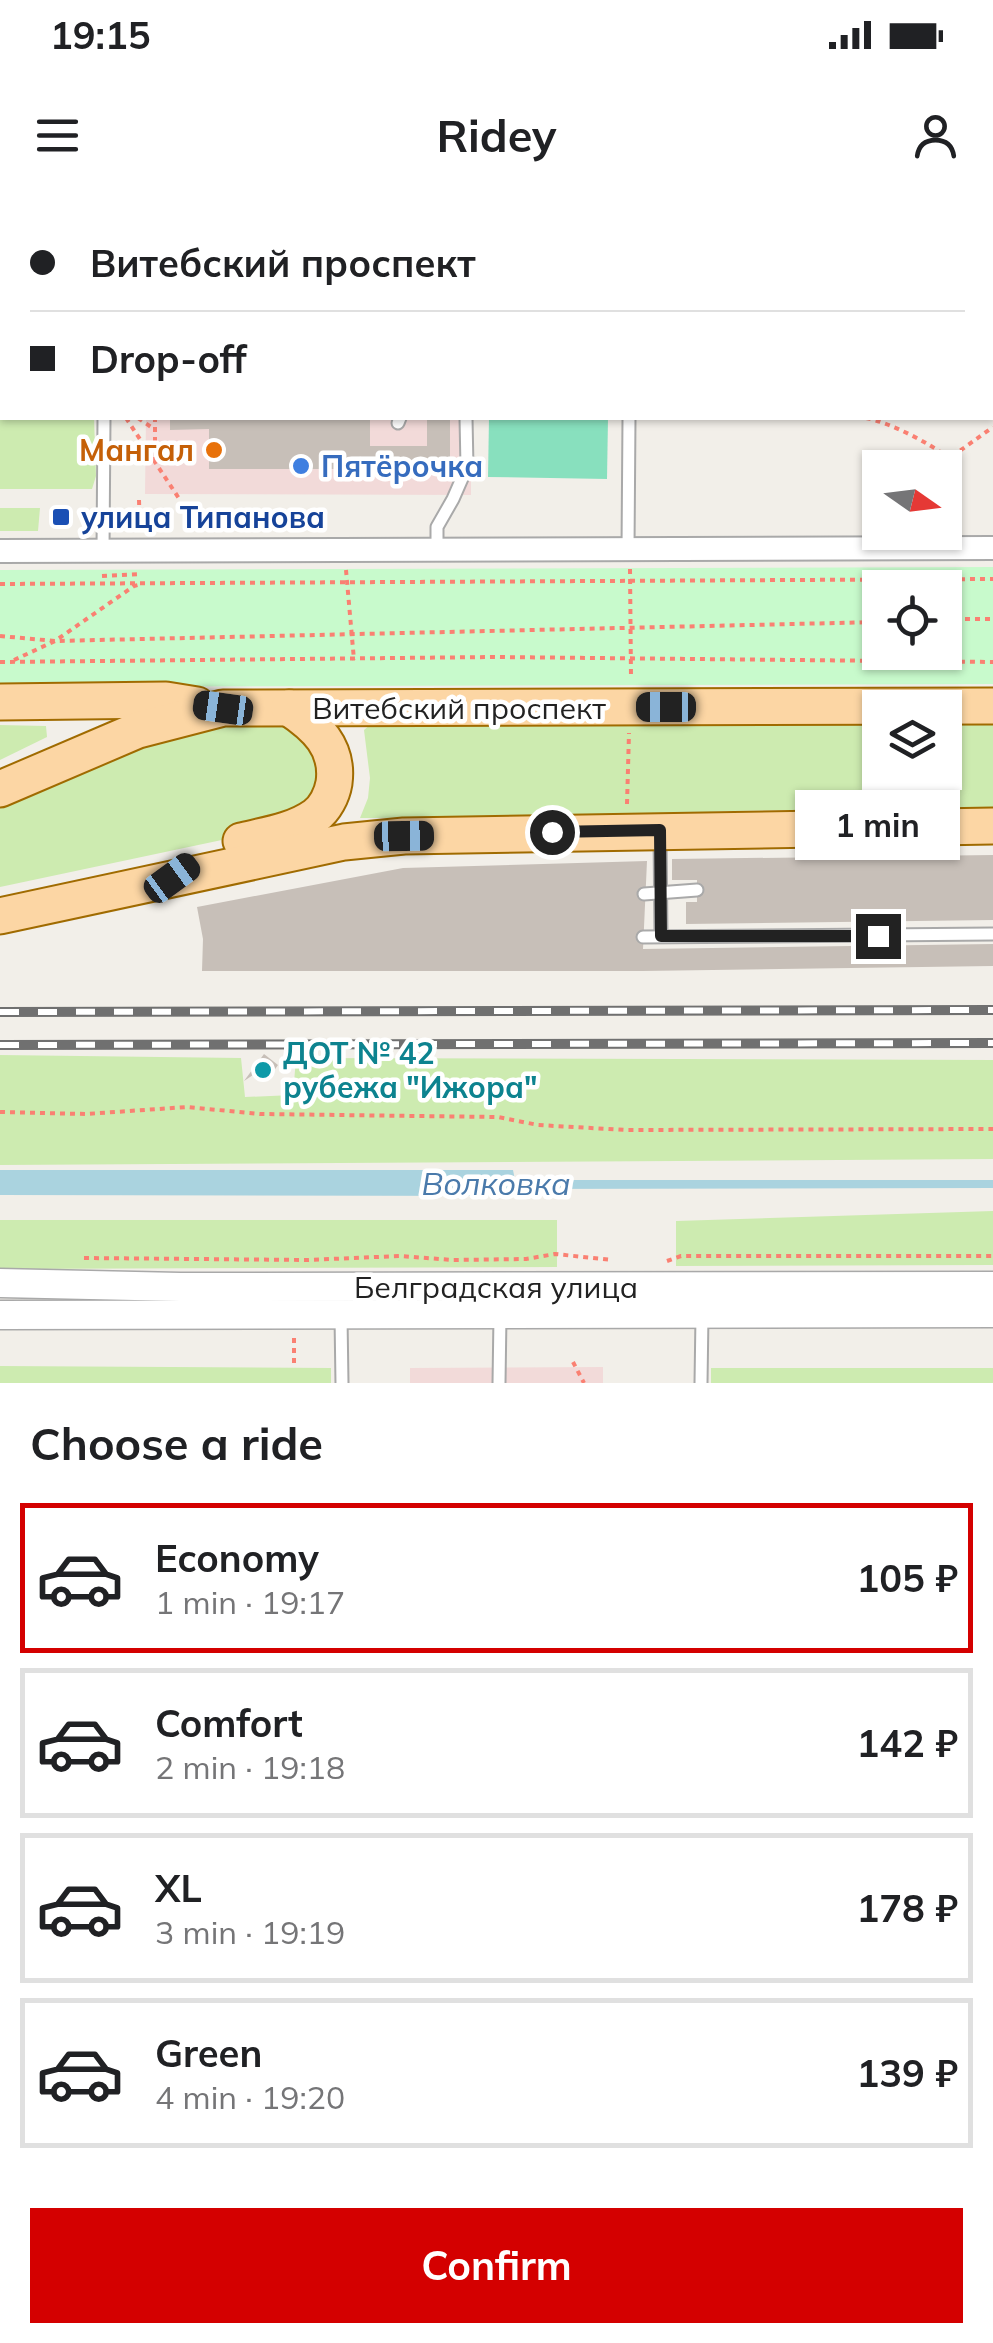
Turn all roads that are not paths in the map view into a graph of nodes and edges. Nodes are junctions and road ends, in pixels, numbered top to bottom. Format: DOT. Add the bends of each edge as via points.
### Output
graph roads {
  1 [pos="104,420"];
  2 [pos="466,420"];
  3 [pos="629,420"];
  4 [pos="993,548"];
  5 [pos="628,549"];
  6 [pos="437,550"];
  7 [pos="0,551"];
  8 [pos="103,551"];
  9 [pos="0,702"];
  10 [pos="993,706"];
  11 [pos="223,708"];
  12 [pos="288,708"];
  13 [pos="0,789"];
  14 [pos="993,826"];
  15 [pos="660,830"];
  16 [pos="172,878"];
  17 [pos="697,890"];
  18 [pos="644,894"];
  19 [pos="661,894"];
  20 [pos="0,916"];
  21 [pos="993,934"];
  22 [pos="661,936"];
  23 [pos="642,937"];
  24 [pos="0,1283"];
  25 [pos="993,1286"];
  26 [pos="352,1287"];
  27 [pos="500,1300"];
  28 [pos="702,1300"];
  29 [pos="0,1314"];
  30 [pos="341,1314"];
  31 [pos="993,1314"];
  32 [pos="342,1383"];
  33 [pos="499,1383"];
  34 [pos="701,1383"];
  1 -- 8 [label="lane"];
  2 -- 6 [label="lane" via="466,467 437,526"];
  3 -- 5 [label="lane"];
  4 -- 5 [label="street"];
  5 -- 6 [label="street"];
  6 -- 8 [label="street"];
  7 -- 8 [label="street"];
  9 -- 11 [label="main road" via="166,700"];
  10 -- 12 [label="main road, Витебский проспект"];
  11 -- 12 [label="main road, Витебский проспект"];
  11 -- 13 [label="main road, Витебский проспект" via="138,730"];
  12 -- 16 [label="main road" via="312,724 334,756 332,792 320,812 299,826 217,846"];
  14 -- 15 [label="main road"];
  15 -- 16 [label="main road" via="404,836"];
  15 -- 19 [label="lane"];
  16 -- 20 [label="main road"];
  17 -- 19 [label="lane"];
  18 -- 19 [label="lane"];
  19 -- 22 [label="lane"];
  21 -- 22 [label="lane"];
  22 -- 23 [label="lane"];
  24 -- 26 [label="street, Белградская улица"];
  25 -- 28 [label="street, Белградская улица"];
  26 -- 27 [label="street, Белградская улица"];
  26 -- 30 [label="lane"];
  27 -- 28 [label="street, Белградская улица"];
  27 -- 30 [label="street, Белградская улица"];
  27 -- 33 [label="lane"];
  28 -- 31 [label="street, Белградская улица"];
  28 -- 34 [label="lane"];
  29 -- 30 [label="street, Белградская улица"];
  30 -- 32 [label="lane"];
}
